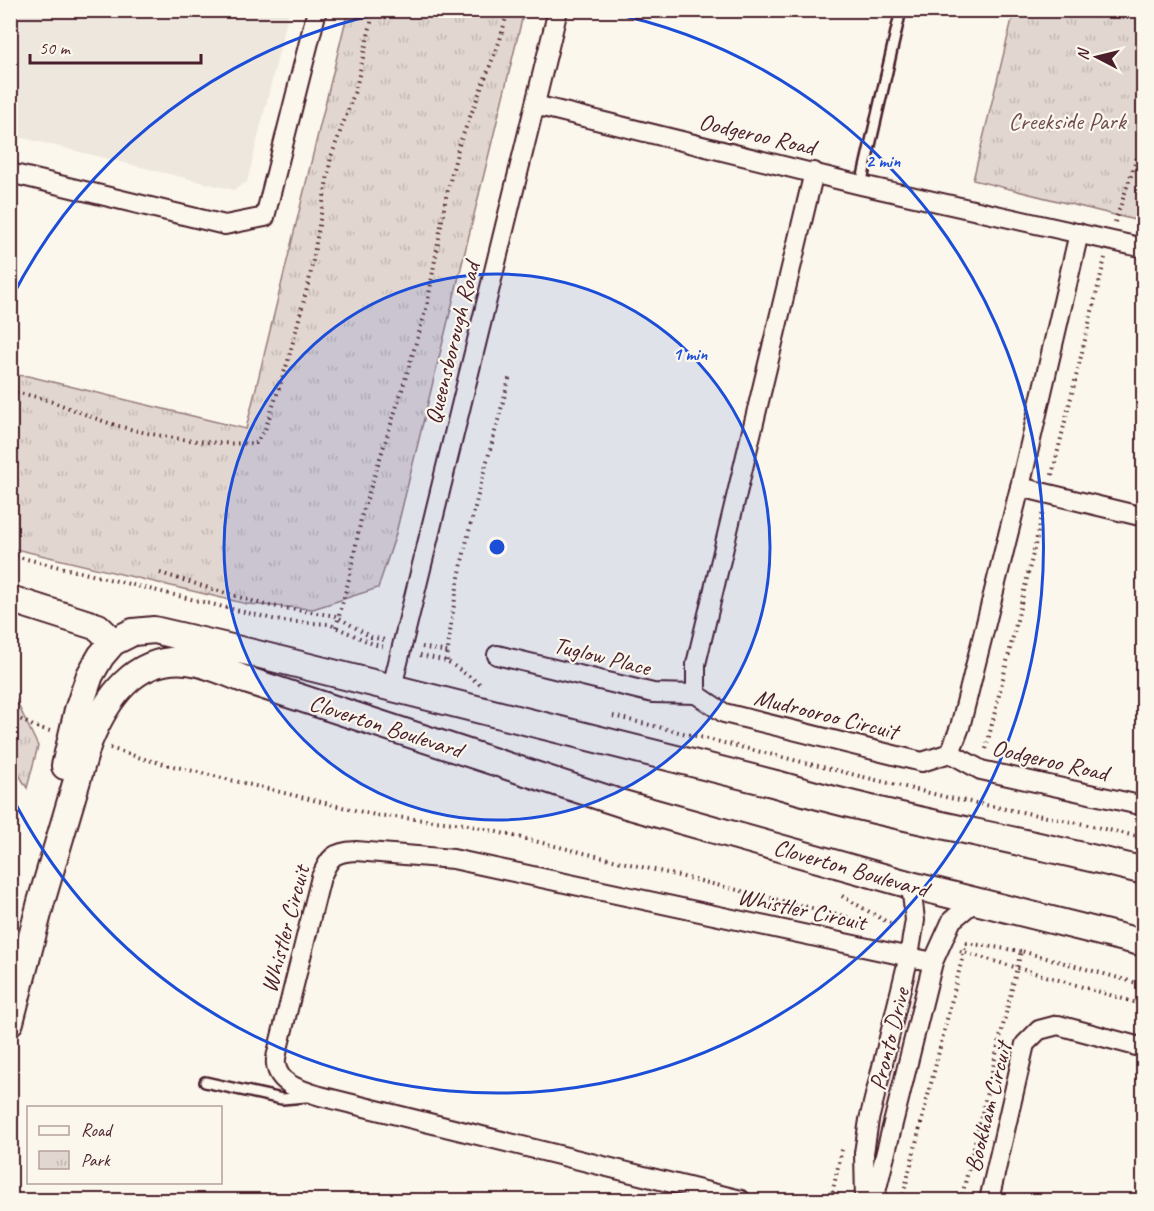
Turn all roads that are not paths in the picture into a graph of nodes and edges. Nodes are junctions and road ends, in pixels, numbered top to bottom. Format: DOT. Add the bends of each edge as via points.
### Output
graph roads {
  1 [pos="317,10"];
  2 [pos="558,10"];
  3 [pos="901,10"];
  4 [pos="535,105"];
  5 [pos="10,172"];
  6 [pos="814,172"];
  7 [pos="861,185"];
  8 [pos="1079,233"];
  9 [pos="1143,248"];
  10 [pos="1020,487"];
  11 [pos="1143,517"];
  12 [pos="10,599"];
  13 [pos="113,642"];
  14 [pos="497,655"];
  15 [pos="392,687"];
  16 [pos="696,694"];
  17 [pos="80,740"];
  18 [pos="950,753"];
  19 [pos="1143,806"];
  20 [pos="1143,871"];
  21 [pos="911,885"];
  22 [pos="974,902"];
  23 [pos="1143,943"];
  24 [pos="909,956"];
  25 [pos="933,962"];
  26 [pos="15,984"];
  27 [pos="10,1022"];
  28 [pos="1143,1048"];
  29 [pos="205,1082"];
  30 [pos="320,1096"];
  31 [pos="741,1200"];
  32 [pos="865,1200"];
  33 [pos="874,1200"];
  34 [pos="990,1200"];
  1 -- 5 [label="street" via="265,217 225,225"];
  2 -- 4 [label="street, Queensborough Road"];
  3 -- 7 [label="lane"];
  4 -- 6 [label="street, Oodgeroo Road"];
  4 -- 15 [label="street, Queensborough Road"];
  6 -- 7 [label="street, Oodgeroo Road"];
  6 -- 16 [label="street" via="696,664"];
  7 -- 8 [label="street, Oodgeroo Road"];
  8 -- 9 [label="street, Oodgeroo Road"];
  8 -- 10 [label="street"];
  10 -- 11 [label="street"];
  10 -- 18 [label="street" via="960,727"];
  12 -- 13 [label="street" via="98,627"];
  13 -- 15 [label="street, Cloverton Boulevard" via="133,632 154,630"];
  13 -- 17 [label="street, Cloverton Boulevard" via="90,675 78,710"];
  14 -- 16 [label="street, Tuglow Place" via="653,693"];
  15 -- 20 [label="street, Cloverton Boulevard" via="840,802"];
  16 -- 18 [label="street, Mudrooroo Circuit" via="723,713 922,762"];
  17 -- 21 [label="street, Cloverton Boulevard" via="116,691 146,667 166,661 189,661 623,804"];
  17 -- 26 [label="street, Cloverton Boulevard" via="41,902"];
  18 -- 19 [label="street, Oodgeroo Road" via="981,770"];
  21 -- 22 [label="street, Cloverton Boulevard"];
  21 -- 24 [label="street, Pronto Drive" via="915,920"];
  22 -- 23 [label="street, Cloverton Boulevard"];
  22 -- 25 [label="street, Pronto Drive" via="952,920"];
  24 -- 25 [label="street, Whistler Circuit"];
  24 -- 30 [label="street, Whistler Circuit" via="453,859 342,851 332,856 321,877 276,1064 282,1078 295,1088"];
  24 -- 32 [label="street, Pronto Drive" via="869,1120 864,1153"];
  25 -- 33 [label="street, Pronto Drive"];
  26 -- 27 [label="street, Cloverton Boulevard"];
  28 -- 34 [label="street, Bookham Circuit" via="1058,1025 1039,1030 1024,1044"];
  29 -- 30 [label="lane" via="282,1099"];
  30 -- 31 [label="street, Whistler Circuit"];
}
